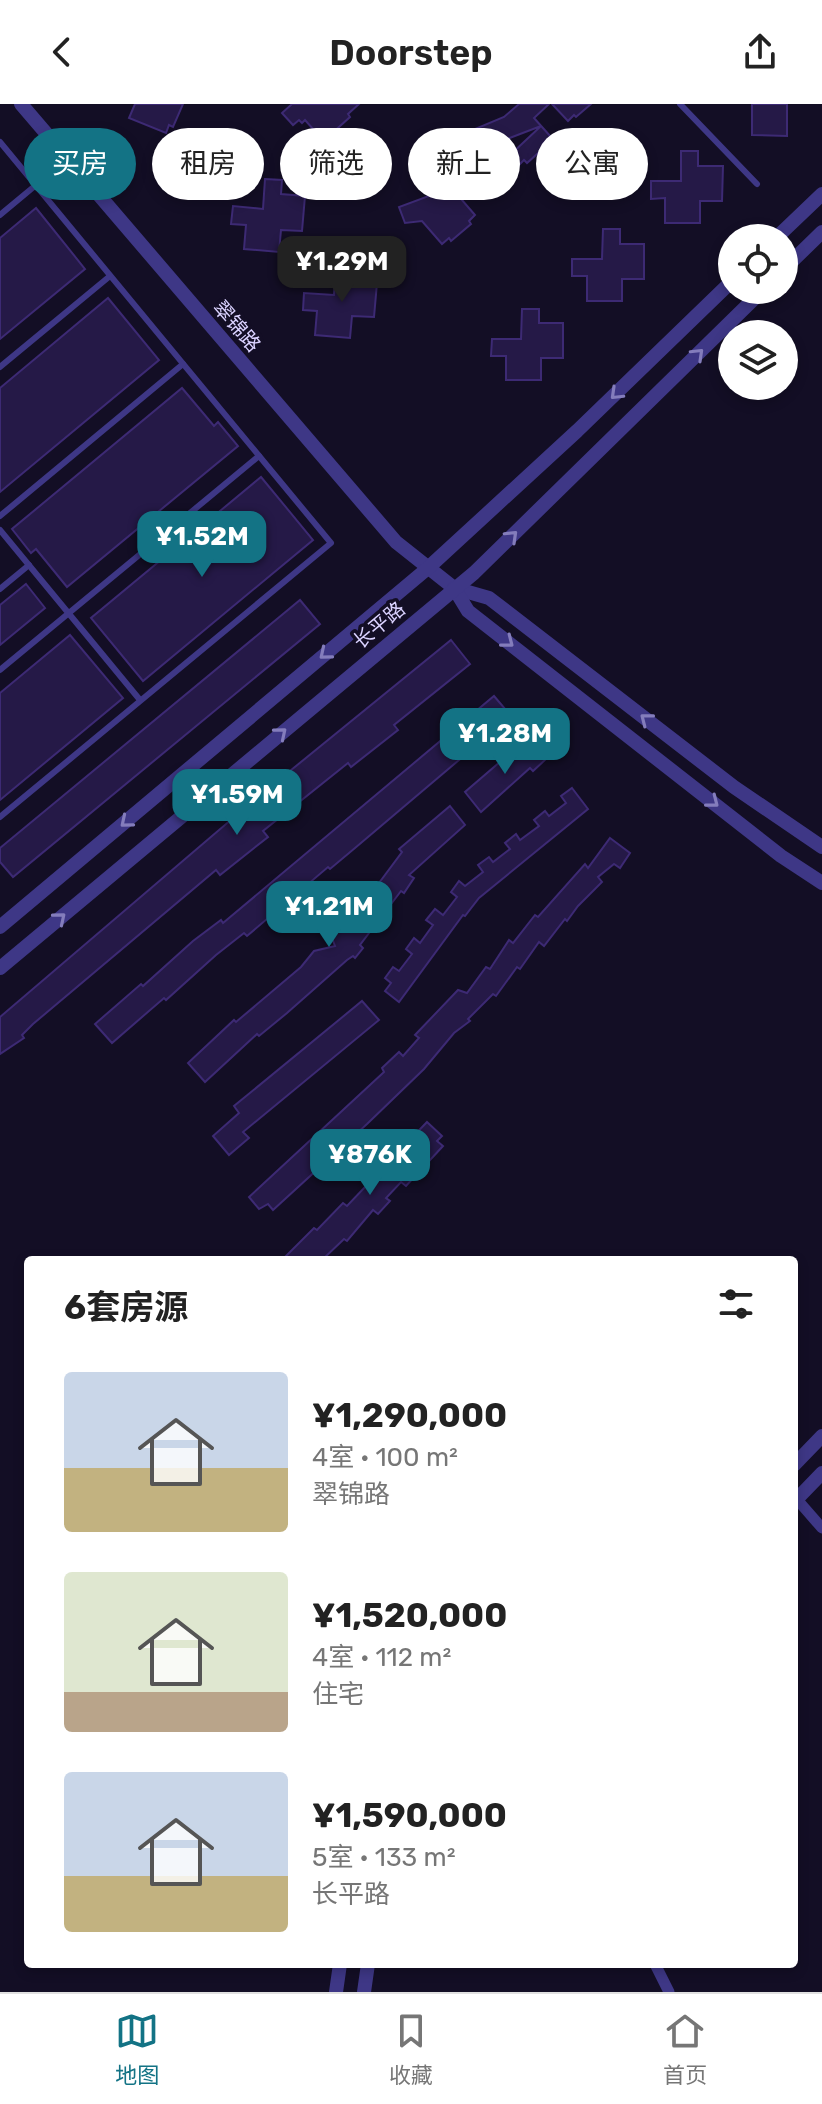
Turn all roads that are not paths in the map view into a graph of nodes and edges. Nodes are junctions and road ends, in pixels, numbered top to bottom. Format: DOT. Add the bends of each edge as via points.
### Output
graph roads {
  1 [pos="21,104"];
  2 [pos="680,104"];
  3 [pos="0,142"];
  4 [pos="24,171"];
  5 [pos="757,184"];
  6 [pos="822,194"];
  7 [pos="24,195"];
  8 [pos="48,200"];
  9 [pos="0,215"];
  10 [pos="791,224"];
  11 [pos="822,232"];
  12 [pos="798,255"];
  13 [pos="110,276"];
  14 [pos="718,295"];
  15 [pos="749,304"];
  16 [pos="183,364"];
  17 [pos="0,367"];
  18 [pos="259,456"];
  19 [pos="0,516"];
  20 [pos="0,530"];
  21 [pos="29,565"];
  22 [pos="428,568"];
  23 [pos="454,588"];
  24 [pos="0,589"];
  25 [pos="69,613"];
  26 [pos="0,670"];
  27 [pos="140,700"];
  28 [pos="0,817"];
  29 [pos="822,847"];
  30 [pos="822,883"];
  31 [pos="0,927"];
  32 [pos="0,968"];
  33 [pos="822,1436"];
  34 [pos="798,1461"];
  35 [pos="822,1473"];
  36 [pos="798,1496"];
  37 [pos="798,1502"];
  38 [pos="822,1528"];
  39 [pos="339,1968"];
  40 [pos="367,1968"];
  41 [pos="657,1968"];
  42 [pos="336,1992"];
  43 [pos="364,1992"];
  44 [pos="669,1992"];
  1 -- 22 [label="street, 翠锦路" via="396,542"];
  2 -- 5 [label="lane"];
  3 -- 4 [label="lane"];
  6 -- 10 [label="street"];
  7 -- 9 [label="lane"];
  8 -- 13 [label="lane"];
  11 -- 12 [label="street"];
  13 -- 16 [label="lane"];
  13 -- 17 [label="lane"];
  14 -- 22 [label="street, 长平路, one-way"];
  23 -- 15 [label="street, 长平路, one-way"];
  16 -- 18 [label="lane"];
  16 -- 19 [label="lane"];
  18 -- 25 [label="lane"];
  18 -- 27 [label="lane" via="331,543"];
  20 -- 21 [label="lane"];
  21 -- 24 [label="lane"];
  21 -- 25 [label="lane"];
  22 -- 23 [label="street, 翠锦路"];
  22 -- 31 [label="street, 长平路, one-way"];
  29 -- 23 [label="street, one-way" via="734,787 489,598"];
  23 -- 30 [label="street, one-way" via="468,611"];
  32 -- 23 [label="street, 长平路, one-way"];
  25 -- 26 [label="lane"];
  25 -- 27 [label="lane"];
  27 -- 28 [label="lane"];
  33 -- 34 [label="street"];
  35 -- 36 [label="street"];
  37 -- 38 [label="street"];
  39 -- 42 [label="street"];
  40 -- 43 [label="street"];
  41 -- 44 [label="street"];
}
